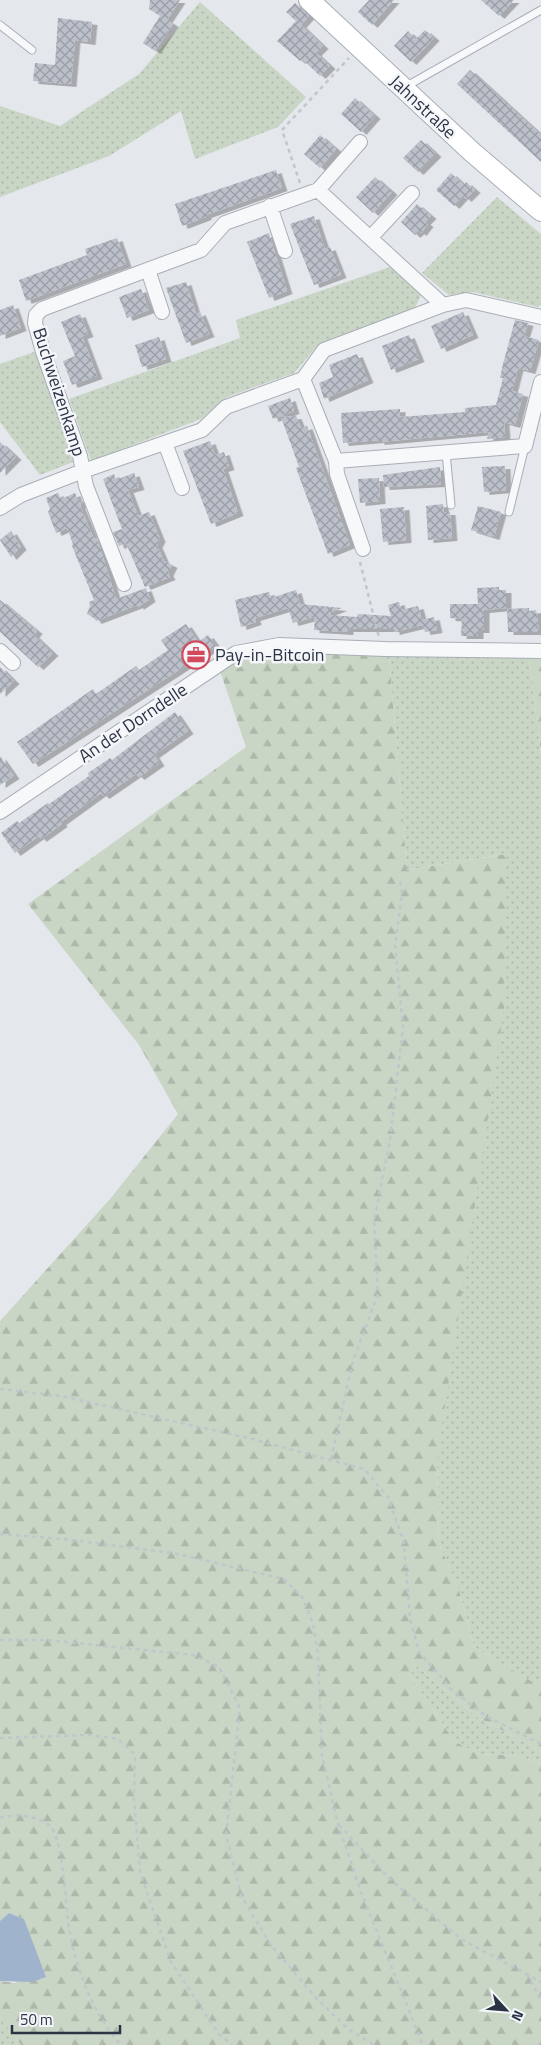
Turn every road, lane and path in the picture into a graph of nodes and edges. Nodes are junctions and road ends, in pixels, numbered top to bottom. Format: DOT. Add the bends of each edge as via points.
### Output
graph roads {
  1 [pos="309,0"];
  2 [pos="541,10"];
  3 [pos="0,25"];
  4 [pos="359,47"];
  5 [pos="32,50"];
  6 [pos="402,88"];
  7 [pos="360,142"];
  8 [pos="318,190"];
  9 [pos="412,193"];
  10 [pos="304,194"];
  11 [pos="270,206"];
  12 [pos="541,211"];
  13 [pos="371,237"];
  14 [pos="285,251"];
  15 [pos="148,270"];
  16 [pos="443,305"];
  17 [pos="162,312"];
  18 [pos="541,317"];
  19 [pos="303,378"];
  20 [pos="541,382"];
  21 [pos="165,443"];
  22 [pos="525,446"];
  23 [pos="446,452"];
  24 [pos="336,461"];
  25 [pos="83,471"];
  26 [pos="182,488"];
  27 [pos="450,504"];
  28 [pos="0,506"];
  29 [pos="508,512"];
  30 [pos="363,549"];
  31 [pos="124,584"];
  32 [pos="382,649"];
  33 [pos="0,651"];
  34 [pos="541,651"];
  35 [pos="13,663"];
  36 [pos="0,812"];
  37 [pos="400,879"];
  38 [pos="0,1389"];
  39 [pos="331,1459"];
  40 [pos="0,1534"];
  41 [pos="0,1640"];
  42 [pos="0,1738"];
  43 [pos="541,1744"];
  44 [pos="0,1818"];
  45 [pos="338,1824"];
  46 [pos="527,1973"];
  47 [pos="541,1982"];
  48 [pos="541,2000"];
  49 [pos="121,2045"];
  50 [pos="232,2045"];
  51 [pos="374,2045"];
  52 [pos="423,2045"];
  1 -- 4 [label="main road, Jahnstraße"];
  2 -- 6 [label="lane"];
  3 -- 5 [label="lane"];
  4 -- 6 [label="main road, Jahnstraße"];
  4 -- 10 [label="path" via="282,130"];
  6 -- 12 [label="main road, Jahnstraße"];
  7 -- 8 [label="street"];
  8 -- 10 [label="street, Buchweizenkamp"];
  8 -- 13 [label="street"];
  9 -- 13 [label="street"];
  10 -- 11 [label="street, Buchweizenkamp"];
  11 -- 14 [label="street"];
  11 -- 15 [label="street, Buchweizenkamp" via="226,223 201,250"];
  13 -- 16 [label="street"];
  15 -- 17 [label="street"];
  15 -- 25 [label="street, Buchweizenkamp" via="42,309 36,315 43,352"];
  16 -- 18 [label="street" via="466,300"];
  16 -- 19 [label="street" via="324,350"];
  19 -- 21 [label="street, Buchweizenkamp" via="226,407 202,430"];
  19 -- 24 [label="street"];
  20 -- 22 [label="street"];
  21 -- 25 [label="street, Buchweizenkamp"];
  21 -- 26 [label="street"];
  22 -- 23 [label="street"];
  22 -- 29 [label="lane"];
  23 -- 24 [label="street"];
  23 -- 27 [label="lane"];
  24 -- 30 [label="street" via="337,474"];
  25 -- 28 [label="street, Buchweizenkamp"];
  25 -- 31 [label="street, Buchweizenkamp"];
  30 -- 32 [label="path" via="359,558"];
  32 -- 34 [label="street, An der Dorndelle"];
  32 -- 36 [label="street, An der Dorndelle" via="279,645 236,653"];
  33 -- 35 [label="street"];
  37 -- 39 [label="path" via="402,894 395,945 403,1026 390,1140 374,1221 378,1294 353,1361"];
  38 -- 39 [label="path" via="61,1396"];
  39 -- 43 [label="path" via="364,1469 388,1497 404,1543 410,1618 419,1652 453,1691 486,1716"];
  40 -- 45 [label="path" via="173,1553 284,1580 303,1598 313,1624 318,1654 322,1755"];
  41 -- 51 [label="path" via="46,1640 193,1655 219,1667 240,1708 226,1834 241,1895 270,1944 315,1997 348,2029"];
  42 -- 50 [label="path" via="90,1735 118,1739 135,1755 134,1799 140,1872 171,1962 218,2033"];
  44 -- 49 [label="path" via="20,1816 36,1819 50,1827 58,1844 69,1930 82,1976 99,2015"];
  45 -- 46 [label="path" via="390,1879 461,1939"];
  45 -- 52 [label="path" via="361,1892"];
  46 -- 47 [label="path"];
  46 -- 48 [label="path"];
}
